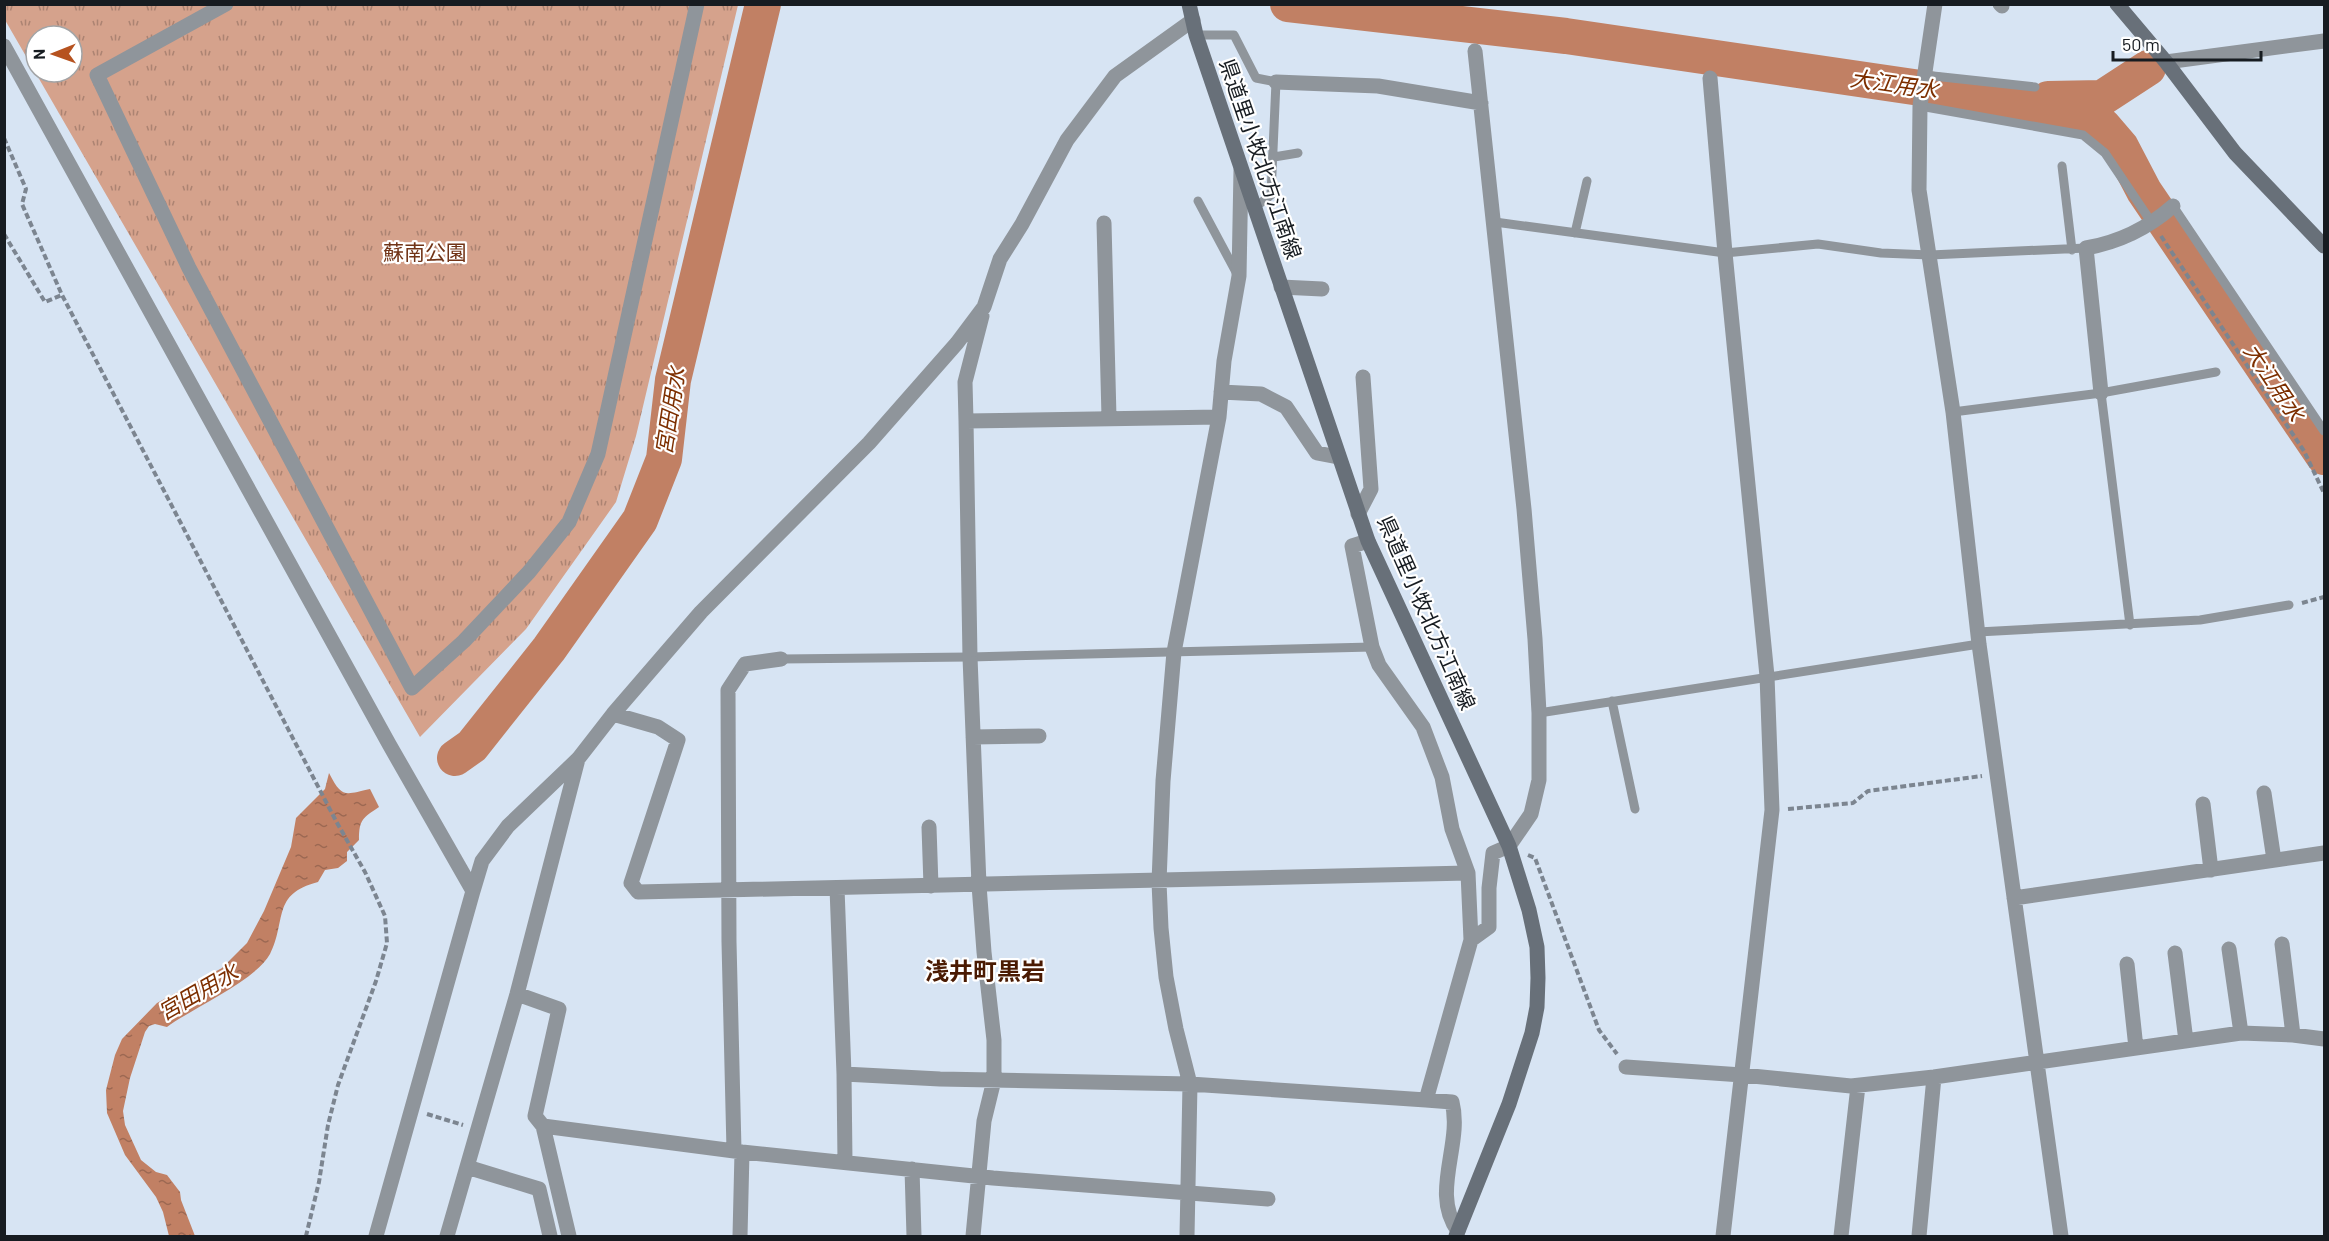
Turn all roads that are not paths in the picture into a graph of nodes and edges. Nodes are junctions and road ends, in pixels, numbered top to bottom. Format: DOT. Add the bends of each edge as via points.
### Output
graph roads {
  1 [pos="226,4"];
  2 [pos="697,4"];
  3 [pos="1189,4"];
  4 [pos="1935,4"];
  5 [pos="2117,4"];
  6 [pos="1194,28"];
  7 [pos="2325,41"];
  8 [pos="4,46"];
  9 [pos="1475,51"];
  10 [pos="2166,62"];
  11 [pos="1924,76"];
  12 [pos="1710,78"];
  13 [pos="1276,82"];
  14 [pos="2034,87"];
  15 [pos="1481,103"];
  16 [pos="1920,105"];
  17 [pos="1298,153"];
  18 [pos="1274,157"];
  19 [pos="2062,166"];
  20 [pos="1241,170"];
  21 [pos="1587,181"];
  22 [pos="1198,201"];
  23 [pos="1254,208"];
  24 [pos="2170,208"];
  25 [pos="1495,222"];
  26 [pos="1104,223"];
  27 [pos="2153,223"];
  28 [pos="1575,233"];
  29 [pos="2325,246"];
  30 [pos="2079,249"];
  31 [pos="1725,253"];
  32 [pos="1930,255"];
  33 [pos="1239,276"];
  34 [pos="1281,287"];
  35 [pos="1322,289"];
  36 [pos="984,307"];
  37 [pos="2216,372"];
  38 [pos="1363,377"];
  39 [pos="1221,392"];
  40 [pos="2101,393"];
  41 [pos="1953,412"];
  42 [pos="1109,417"];
  43 [pos="1219,417"];
  44 [pos="966,422"];
  45 [pos="2325,431"];
  46 [pos="1338,457"];
  47 [pos="1358,514"];
  48 [pos="1368,541"];
  49 [pos="2289,605"];
  50 [pos="2130,625"];
  51 [pos="1979,638"];
  52 [pos="1372,647"];
  53 [pos="1174,652"];
  54 [pos="970,657"];
  55 [pos="781,659"];
  56 [pos="1767,676"];
  57 [pos="1612,701"];
  58 [pos="1539,713"];
  59 [pos="613,714"];
  60 [pos="1039,736"];
  61 [pos="973,737"];
  62 [pos="578,759"];
  63 [pos="2264,793"];
  64 [pos="2203,804"];
  65 [pos="1635,809"];
  66 [pos="929,827"];
  67 [pos="1509,846"];
  68 [pos="2325,853"];
  69 [pos="2274,860"];
  70 [pos="2211,870"];
  71 [pos="1468,873"];
  72 [pos="1159,882"];
  73 [pos="979,885"];
  74 [pos="931,886"];
  75 [pos="837,888"];
  76 [pos="730,890"];
  77 [pos="473,891"];
  78 [pos="2014,898"];
  79 [pos="1471,940"];
  80 [pos="2282,944"];
  81 [pos="2229,949"];
  82 [pos="2175,953"];
  83 [pos="2127,964"];
  84 [pos="517,994"];
  85 [pos="2241,1033"];
  86 [pos="2293,1035"];
  87 [pos="2325,1039"];
  88 [pos="2186,1041"];
  89 [pos="2136,1048"];
  90 [pos="2037,1062"];
  91 [pos="1626,1067"];
  92 [pos="844,1074"];
  93 [pos="1742,1075"];
  94 [pos="1934,1077"];
  95 [pos="994,1080"];
  96 [pos="1190,1084"];
  97 [pos="1858,1086"];
  98 [pos="1426,1100"];
  99 [pos="543,1126"];
  100 [pos="738,1151"];
  101 [pos="845,1162"];
  102 [pos="467,1167"];
  103 [pos="912,1169"];
  104 [pos="980,1177"];
  105 [pos="1187,1192"];
  106 [pos="1268,1199"];
  107 [pos="1457,1234"];
  108 [pos="376,1236"];
  109 [pos="447,1236"];
  110 [pos="550,1236"];
  111 [pos="569,1236"];
  112 [pos="740,1236"];
  113 [pos="914,1236"];
  114 [pos="973,1236"];
  115 [pos="1187,1236"];
  116 [pos="1723,1236"];
  117 [pos="1841,1236"];
  118 [pos="1919,1236"];
  119 [pos="2061,1236"];
  1 -- 2 [label="street" via="97,75 189,268 412,688 464,641 529,572 569,522 598,454"];
  3 -- 6 [label="main road, 県道里小牧北方江南線"];
  4 -- 11 [label="street"];
  5 -- 10 [label="main road"];
  6 -- 13 [label="lane" via="1234,35 1256,78"];
  6 -- 20 [label="main road, 県道里小牧北方江南線"];
  6 -- 36 [label="street" via="1153,47 1115,76 1067,140 1000,259"];
  7 -- 10 [label="street"];
  8 -- 77 [label="street"];
  9 -- 15 [label="street"];
  10 -- 29 [label="main road" via="2235,153"];
  11 -- 14 [label="lane"];
  11 -- 16 [label="street"];
  12 -- 31 [label="street"];
  13 -- 15 [label="street" via="1378,86"];
  13 -- 18 [label="lane"];
  15 -- 25 [label="street"];
  16 -- 27 [label="lane" via="2083,135 2105,153"];
  16 -- 32 [label="street" via="1918,190"];
  17 -- 18 [label="lane"];
  18 -- 23 [label="lane" via="1271,195"];
  19 -- 30 [label="lane"];
  20 -- 23 [label="main road, 県道里小牧北方江南線"];
  20 -- 33 [label="street"];
  21 -- 28 [label="lane"];
  22 -- 33 [label="lane"];
  23 -- 34 [label="main road, 県道里小牧北方江南線"];
  24 -- 27 [label="street"];
  24 -- 45 [label="lane"];
  25 -- 28 [label="lane"];
  25 -- 58 [label="street" via="1524,509"];
  26 -- 42 [label="street"];
  27 -- 30 [label="street" via="2114,243"];
  28 -- 31 [label="lane"];
  30 -- 32 [label="lane"];
  30 -- 40 [label="street"];
  31 -- 32 [label="lane" via="1818,244"];
  31 -- 56 [label="street"];
  32 -- 41 [label="street"];
  33 -- 39 [label="street"];
  34 -- 35 [label="street"];
  34 -- 46 [label="main road, 県道里小牧北方江南線"];
  36 -- 44 [label="street" via="965,382"];
  36 -- 59 [label="street" via="869,442 701,612"];
  37 -- 40 [label="lane"];
  38 -- 47 [label="street" via="1371,489"];
  39 -- 43 [label="street"];
  39 -- 46 [label="street" via="1261,394 1286,407 1317,453"];
  40 -- 41 [label="lane"];
  40 -- 50 [label="lane"];
  41 -- 51 [label="street"];
  42 -- 43 [label="street"];
  42 -- 44 [label="street"];
  43 -- 53 [label="street"];
  44 -- 54 [label="street"];
  46 -- 47 [label="main road, 県道里小牧北方江南線"];
  47 -- 48 [label="main road, 県道里小牧北方江南線"];
  48 -- 52 [label="street" via="1352,546"];
  48 -- 67 [label="main road, 県道里小牧北方江南線"];
  49 -- 50 [label="lane" via="2200,620"];
  50 -- 51 [label="lane"];
  51 -- 56 [label="lane"];
  51 -- 78 [label="street"];
  52 -- 53 [label="lane"];
  52 -- 71 [label="street" via="1379,665 1423,727 1442,777 1452,829"];
  53 -- 54 [label="lane"];
  53 -- 72 [label="street"];
  54 -- 55 [label="lane"];
  54 -- 61 [label="street"];
  55 -- 76 [label="street" via="745,664 728,690"];
  56 -- 57 [label="lane"];
  56 -- 93 [label="street" via="1772,810"];
  57 -- 58 [label="lane"];
  57 -- 65 [label="lane"];
  58 -- 67 [label="street" via="1539,780 1531,814"];
  59 -- 62 [label="street"];
  59 -- 76 [label="street" via="658,727 678,740 631,884 638,892"];
  60 -- 61 [label="street"];
  61 -- 73 [label="street"];
  62 -- 77 [label="street" via="508,826 482,861"];
  62 -- 84 [label="street"];
  63 -- 69 [label="street"];
  64 -- 70 [label="street"];
  66 -- 74 [label="street"];
  67 -- 79 [label="street" via="1493,853 1489,927"];
  67 -- 107 [label="main road, 県道里小牧北方江南線" via="1536,947 1537,1007 1525,1059"];
  68 -- 69 [label="street"];
  69 -- 70 [label="street"];
  70 -- 78 [label="street"];
  71 -- 72 [label="street"];
  71 -- 79 [label="street"];
  72 -- 73 [label="street"];
  72 -- 96 [label="street" via="1166,977"];
  73 -- 74 [label="street"];
  73 -- 95 [label="street" via="994,1040"];
  74 -- 75 [label="street"];
  75 -- 76 [label="street"];
  75 -- 92 [label="street"];
  76 -- 100 [label="street"];
  77 -- 108 [label="street"];
  78 -- 90 [label="street"];
  79 -- 98 [label="street"];
  80 -- 86 [label="street"];
  81 -- 85 [label="street"];
  82 -- 88 [label="street"];
  83 -- 89 [label="street"];
  84 -- 99 [label="street" via="559,1009 535,1116"];
  84 -- 102 [label="street"];
  85 -- 86 [label="street"];
  85 -- 88 [label="street"];
  86 -- 87 [label="street"];
  88 -- 89 [label="street"];
  89 -- 90 [label="street"];
  90 -- 94 [label="street"];
  90 -- 119 [label="street"];
  91 -- 93 [label="street"];
  92 -- 95 [label="street"];
  92 -- 101 [label="street"];
  93 -- 97 [label="street"];
  93 -- 116 [label="street"];
  94 -- 97 [label="street"];
  94 -- 118 [label="street"];
  95 -- 96 [label="street"];
  95 -- 104 [label="street" via="984,1121"];
  96 -- 98 [label="street"];
  96 -- 105 [label="street"];
  97 -- 117 [label="street"];
  98 -- 107 [label="street" via="1452,1102 1455,1115 1446,1191 1447,1210"];
  99 -- 100 [label="street"];
  99 -- 111 [label="street"];
  100 -- 101 [label="street"];
  100 -- 112 [label="street"];
  101 -- 103 [label="street"];
  102 -- 109 [label="street"];
  102 -- 110 [label="street" via="539,1189"];
  103 -- 104 [label="street"];
  103 -- 113 [label="street"];
  104 -- 105 [label="street"];
  104 -- 114 [label="street"];
  105 -- 106 [label="street"];
  105 -- 115 [label="street"];
}
